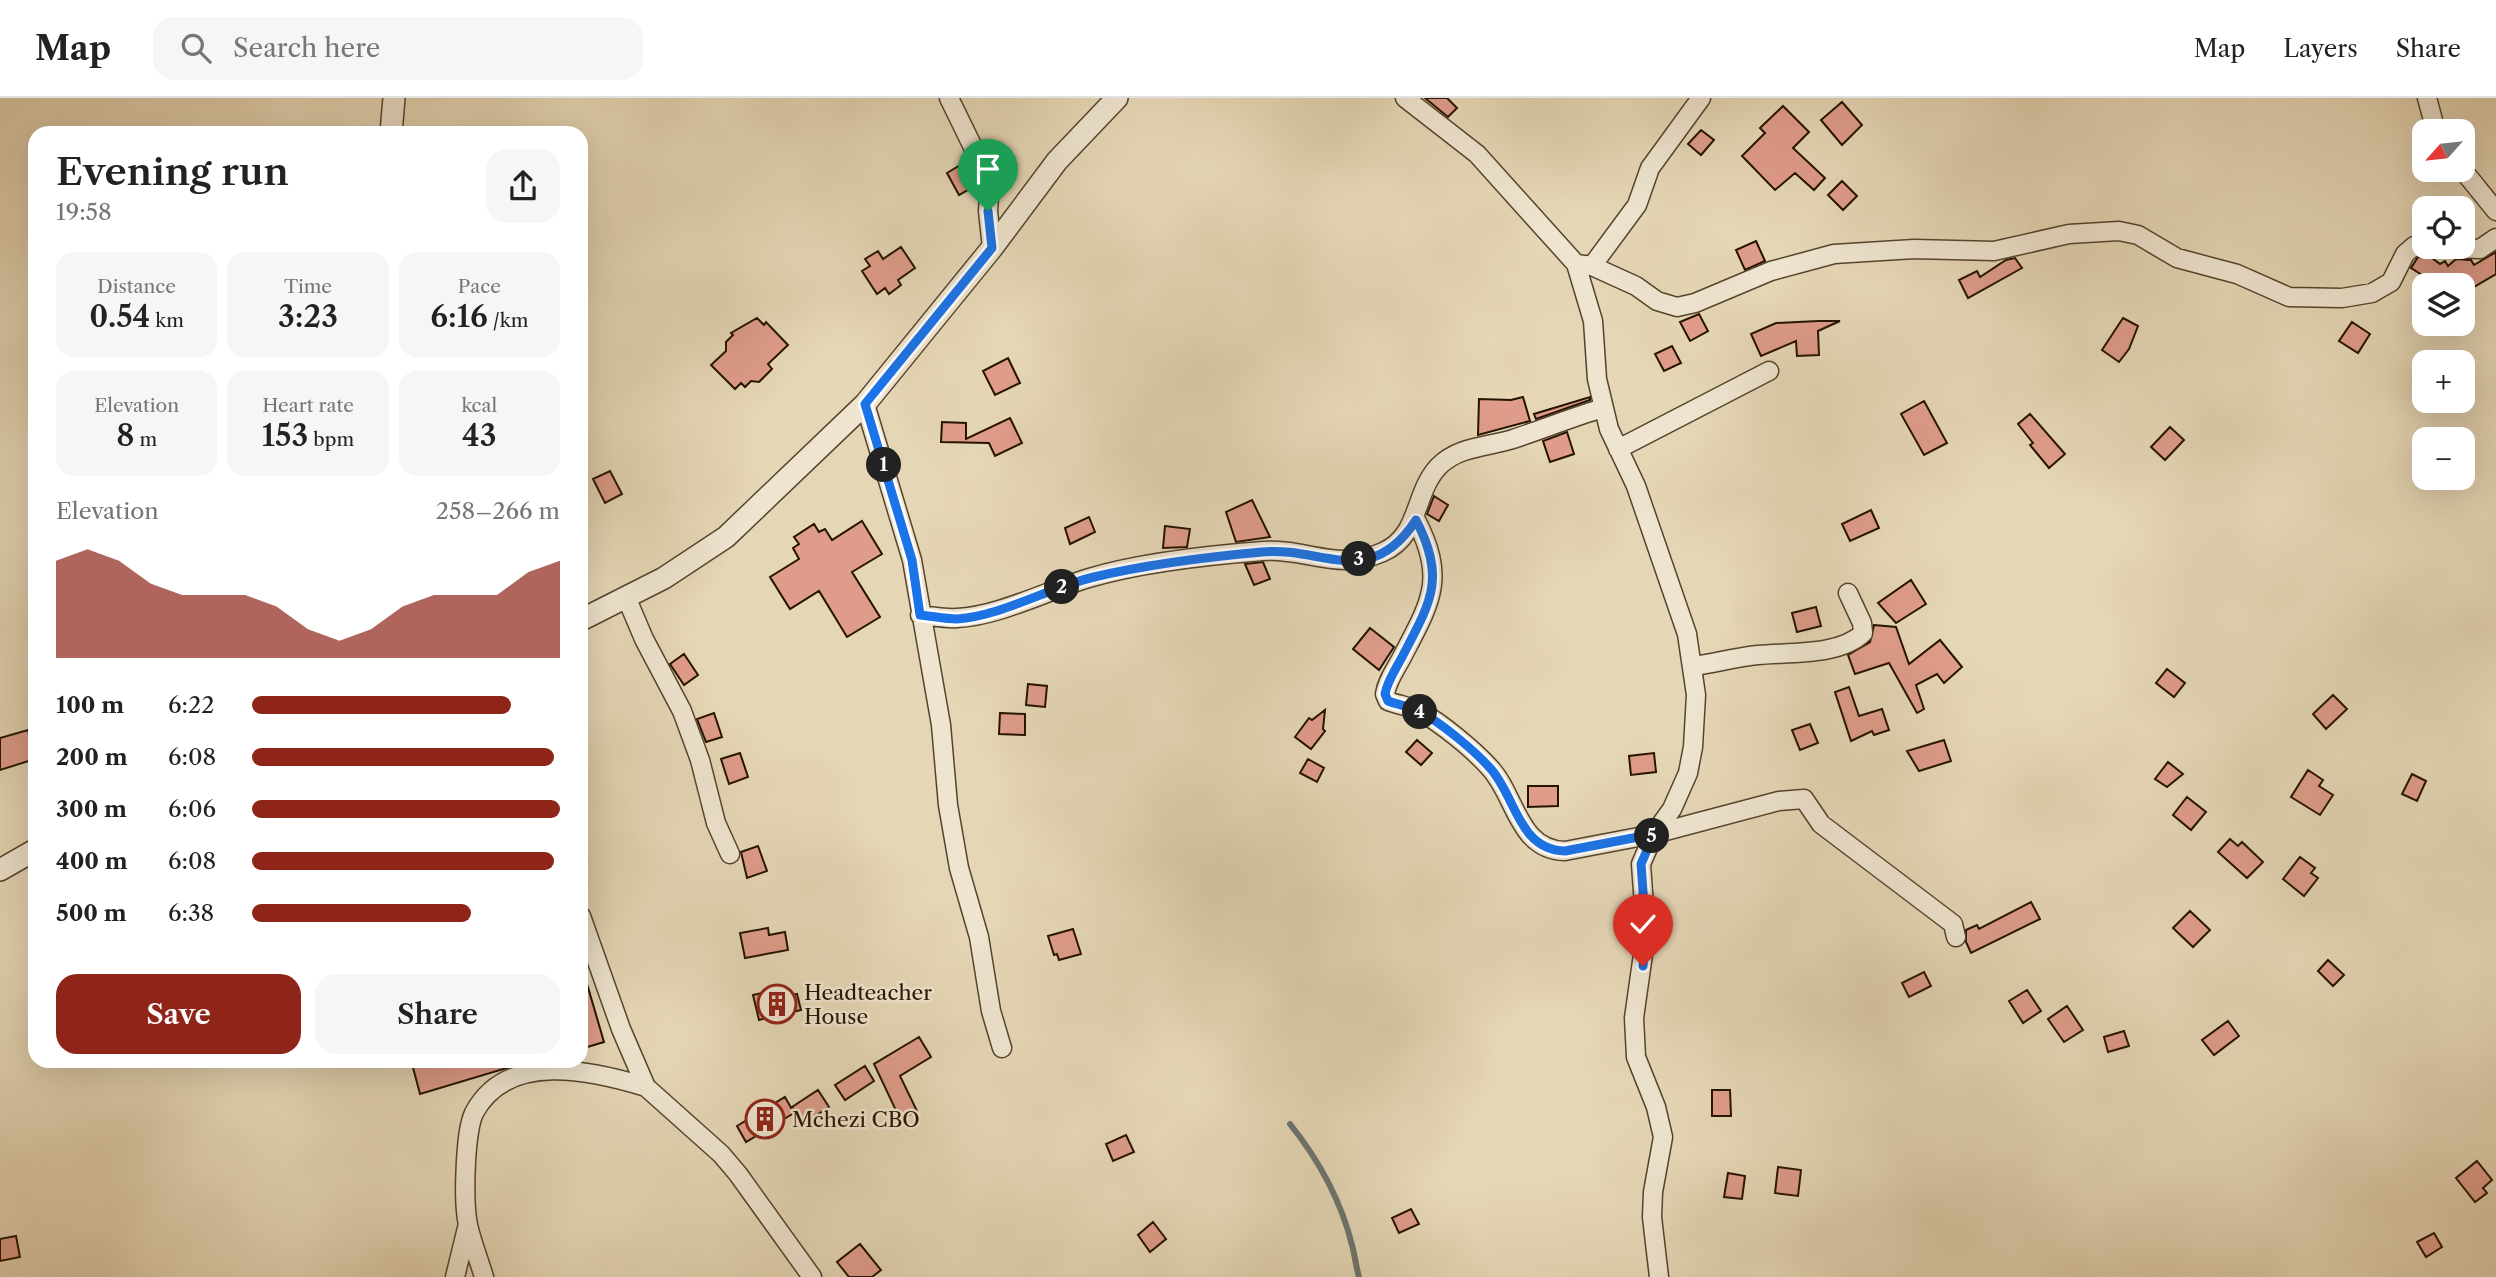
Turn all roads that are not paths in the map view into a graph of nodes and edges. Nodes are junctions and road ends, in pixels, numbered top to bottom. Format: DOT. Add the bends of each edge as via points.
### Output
graph roads {
  1 [pos="394,98"];
  2 [pos="949,98"];
  3 [pos="1117,98"];
  4 [pos="1405,98"];
  5 [pos="1701,98"];
  6 [pos="2427,98"];
  7 [pos="2433,119"];
  8 [pos="392,126"];
  9 [pos="2473,182"];
  10 [pos="2496,211"];
  11 [pos="2496,238"];
  12 [pos="992,248"];
  13 [pos="2412,248"];
  14 [pos="2475,249"];
  15 [pos="1584,265"];
  16 [pos="1769,371"];
  17 [pos="865,404"];
  18 [pos="1603,408"];
  19 [pos="1618,449"];
  20 [pos="1416,520"];
  21 [pos="1848,593"];
  22 [pos="627,599"];
  23 [pos="920,615"];
  24 [pos="588,617"];
  25 [pos="1693,666"];
  26 [pos="1654,834"];
  27 [pos="28,854"];
  28 [pos="730,854"];
  29 [pos="0,870"];
  30 [pos="588,936"];
  31 [pos="1956,937"];
  32 [pos="1002,1048"];
  33 [pos="646,1087"];
  34 [pos="468,1224"];
  35 [pos="455,1277"];
  36 [pos="484,1277"];
  37 [pos="811,1277"];
  38 [pos="1659,1277"];
  1 -- 8 [label="street"];
  2 -- 12 [label="street" via="990,181"];
  3 -- 12 [label="street" via="1057,161"];
  4 -- 15 [label="street" via="1477,154"];
  5 -- 15 [label="street" via="1650,168 1637,205"];
  6 -- 7 [label="street"];
  9 -- 10 [label="street"];
  11 -- 14 [label="street"];
  12 -- 17 [label="street"];
  13 -- 15 [label="street" via="2391,282 2372,293 2342,298 2289,297 2237,274 2177,257 2138,234 2119,231 2068,234 1994,251 1834,254 1771,271 1677,307"];
  15 -- 18 [label="street"];
  16 -- 19 [label="street"];
  17 -- 22 [label="street" via="726,537"];
  17 -- 23 [label="street" via="912,560"];
  18 -- 19 [label="street"];
  18 -- 20 [label="street" via="1454,455 1428,480"];
  19 -- 25 [label="street" via="1672,584"];
  20 -- 23 [label="street" via="1397,543 1371,557 1332,561 1265,551 1092,577 958,619"];
  20 -- 26 [label="street" via="1431,556 1433,589 1386,687 1388,701 1422,713 1492,769 1521,823 1539,844 1552,851"];
  21 -- 25 [label="street" via="1862,623 1863,633 1857,639 1815,652"];
  22 -- 24 [label="street"];
  22 -- 28 [label="street" via="681,711"];
  23 -- 32 [label="street" via="941,725 959,868"];
  25 -- 26 [label="street" via="1696,695 1688,773"];
  26 -- 31 [label="street" via="1779,801 1804,799 1821,824 1953,924"];
  26 -- 38 [label="street" via="1641,864 1646,933 1633,1037 1663,1137 1653,1192"];
  27 -- 29 [label="street"];
  30 -- 33 [label="street"];
  33 -- 34 [label="street" via="573,1070 537,1071 510,1080 489,1094 474,1114 467,1146"];
  33 -- 37 [label="street" via="721,1154"];
  34 -- 35 [label="street"];
  34 -- 36 [label="street"];
}
